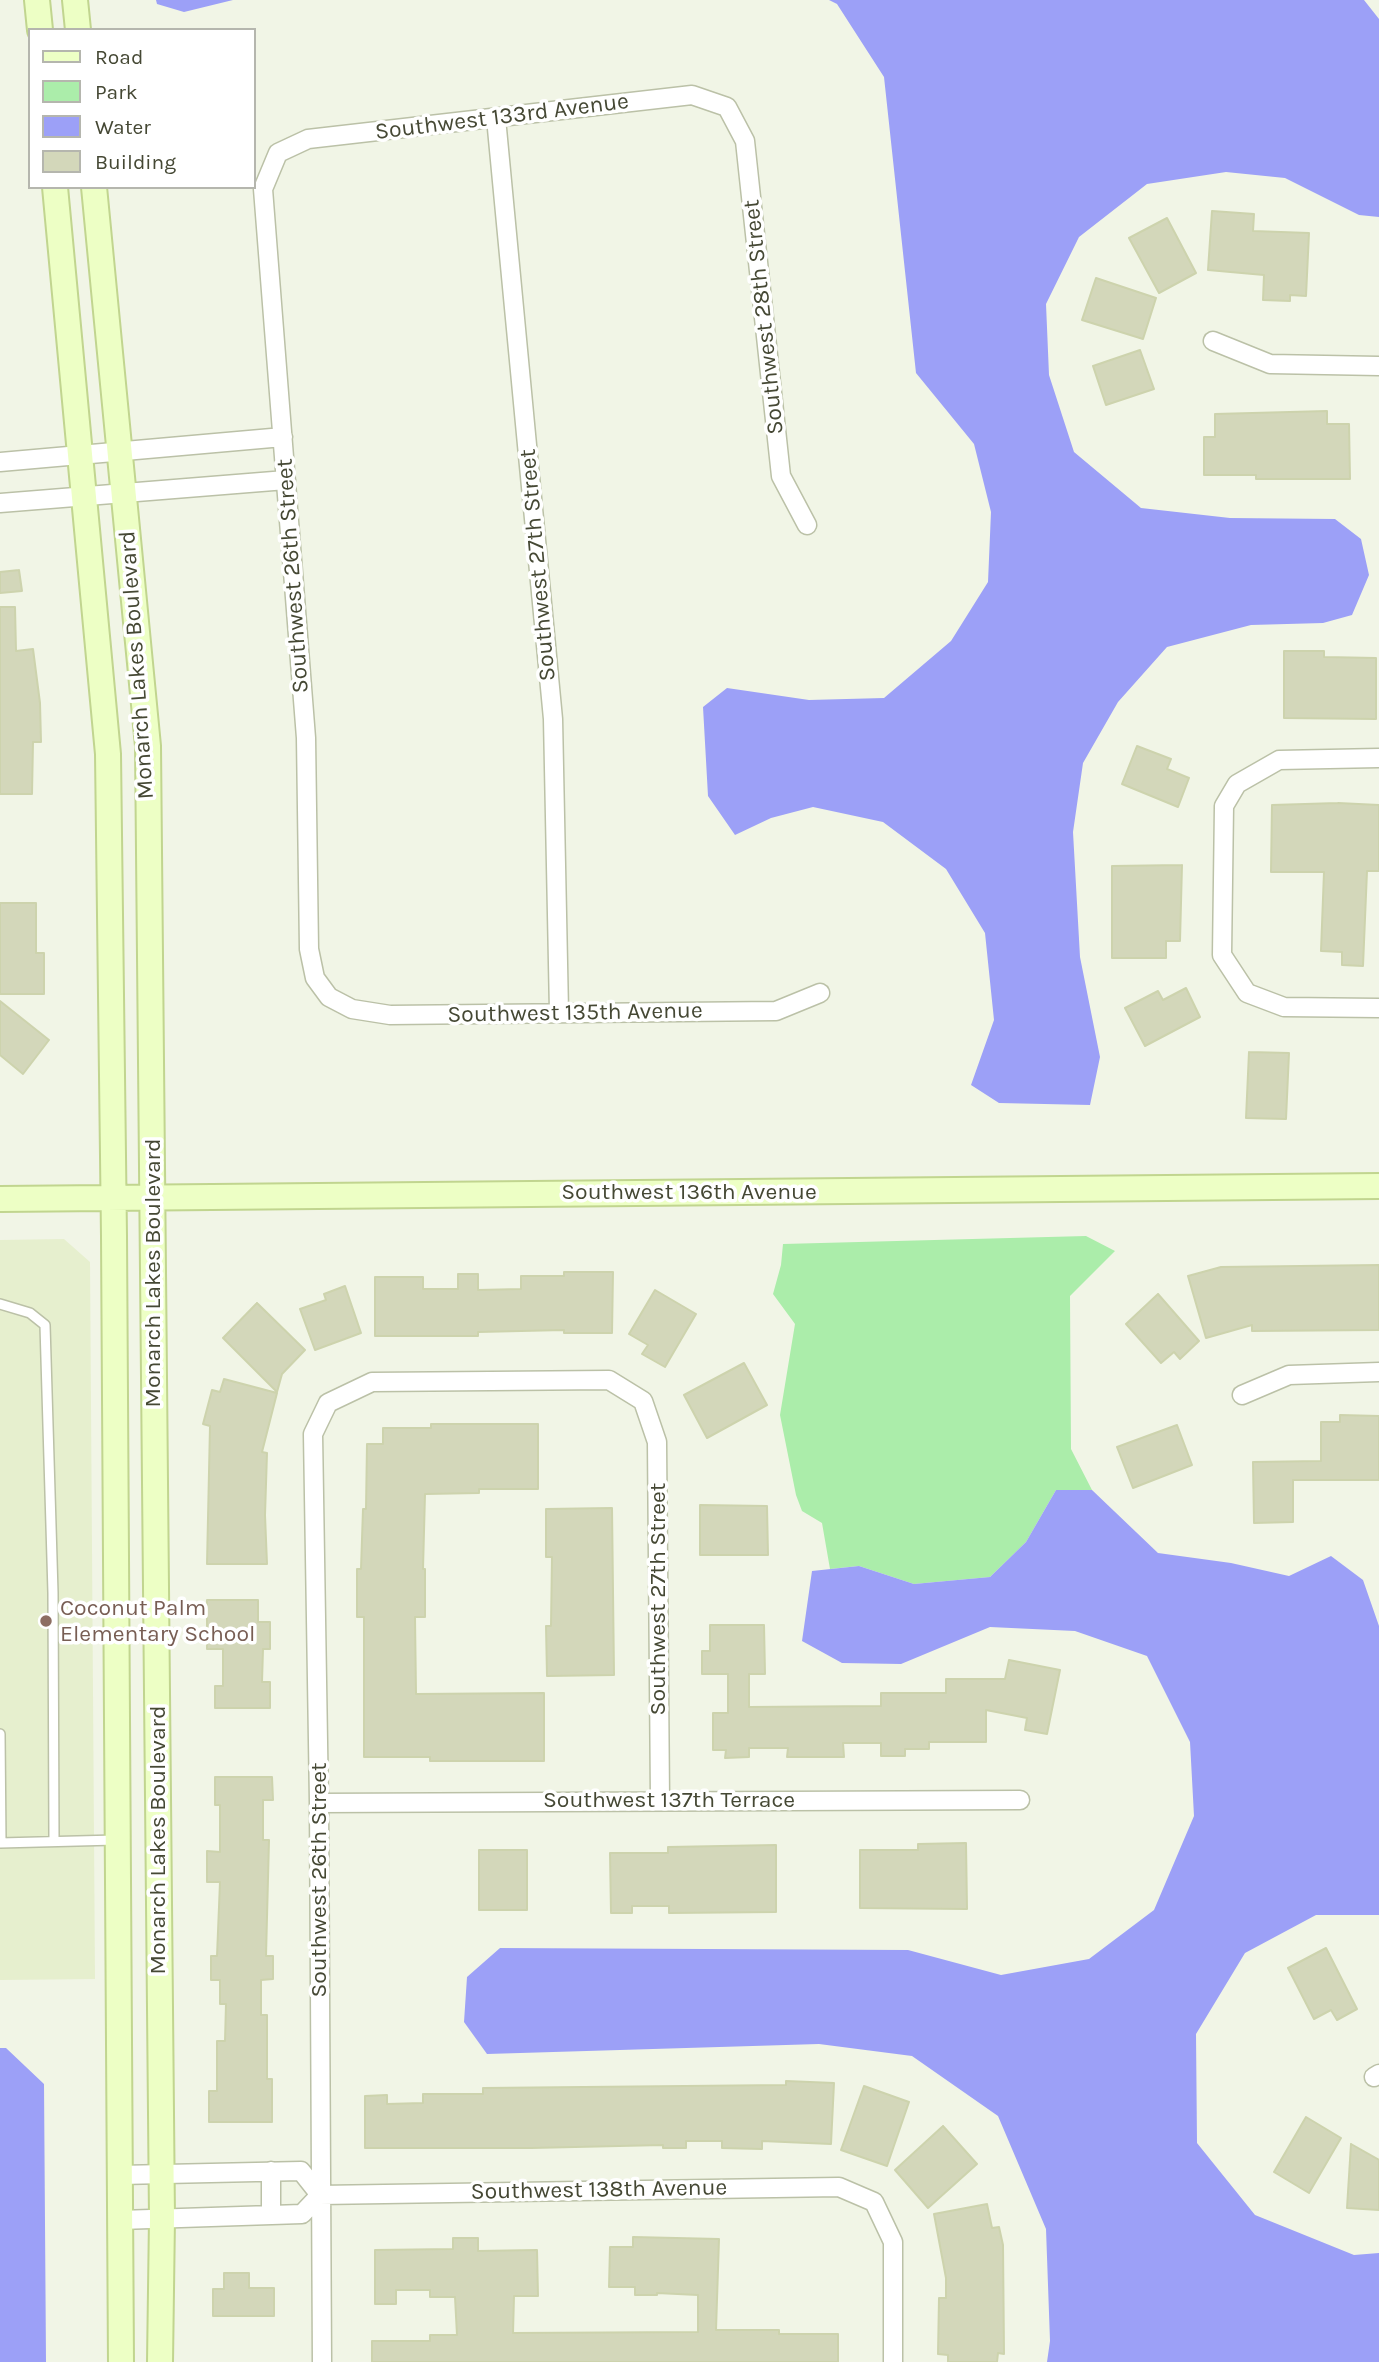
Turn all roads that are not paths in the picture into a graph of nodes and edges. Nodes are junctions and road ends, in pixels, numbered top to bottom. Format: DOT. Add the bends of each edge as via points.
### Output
graph roads {
  1 [pos="37,0"];
  2 [pos="75,0"];
  3 [pos="40,28"];
  4 [pos="78,28"];
  5 [pos="727,107"];
  6 [pos="496,118"];
  7 [pos="278,153"];
  8 [pos="55,189"];
  9 [pos="94,189"];
  10 [pos="1213,341"];
  11 [pos="1379,366"];
  12 [pos="283,437"];
  13 [pos="120,452"];
  14 [pos="80,455"];
  15 [pos="0,462"];
  16 [pos="286,480"];
  17 [pos="123,493"];
  18 [pos="83,496"];
  19 [pos="0,503"];
  20 [pos="807,525"];
  21 [pos="1379,758"];
  22 [pos="820,993"];
  23 [pos="329,998"];
  24 [pos="1379,1008"];
  25 [pos="559,1013"];
  26 [pos="1379,1186"];
  27 [pos="152,1197"];
  28 [pos="114,1198"];
  29 [pos="0,1199"];
  30 [pos="0,1304"];
  31 [pos="1379,1371"];
  32 [pos="1242,1395"];
  33 [pos="643,1401"];
  34 [pos="0,1734"];
  35 [pos="660,1800"];
  36 [pos="1020,1800"];
  37 [pos="319,1803"];
  38 [pos="118,1840"];
  39 [pos="54,1841"];
  40 [pos="1,1843"];
  41 [pos="271,2171"];
  42 [pos="161,2174"];
  43 [pos="120,2175"];
  44 [pos="320,2195"];
  45 [pos="271,2215"];
  46 [pos="162,2218"];
  47 [pos="120,2220"];
  48 [pos="121,2362"];
  49 [pos="160,2362"];
  50 [pos="322,2362"];
  51 [pos="893,2362"];
  1 -- 3 [label="street"];
  2 -- 4 [label="street"];
  5 -- 6 [label="street, Southwest 133rd Avenue" via="692,95"];
  5 -- 20 [label="street, Southwest 28th Street" via="745,141 781,476"];
  6 -- 7 [label="street, Southwest 133rd Avenue" via="308,139"];
  6 -- 25 [label="street, Southwest 27th Street" via="553,719"];
  7 -- 12 [label="street, Southwest 26th Street" via="263,189"];
  8 -- 14 [label="street, Monarch Lakes Boulevard"];
  9 -- 13 [label="street, Monarch Lakes Boulevard"];
  10 -- 11 [label="street" via="1270,364"];
  12 -- 13 [label="street"];
  12 -- 16 [label="street, Southwest 26th Street"];
  13 -- 14 [label="street"];
  13 -- 17 [label="street, Monarch Lakes Boulevard"];
  14 -- 15 [label="street"];
  14 -- 18 [label="street, Monarch Lakes Boulevard"];
  16 -- 17 [label="street"];
  16 -- 23 [label="street, Southwest 26th Street" via="306,738 309,949 314,978"];
  17 -- 18 [label="street"];
  17 -- 27 [label="street, Monarch Lakes Boulevard" via="148,746"];
  18 -- 19 [label="street"];
  18 -- 28 [label="street, Monarch Lakes Boulevard" via="108,754"];
  21 -- 24 [label="street" via="1279,760 1237,784 1224,806 1222,955 1247,993 1284,1007"];
  22 -- 25 [label="street, Southwest 135th Avenue" via="776,1011"];
  23 -- 25 [label="street, Southwest 135th Avenue" via="352,1009 390,1015"];
  26 -- 27 [label="street, Southwest 136th Avenue"];
  27 -- 28 [label="street, Southwest 136th Avenue"];
  27 -- 42 [label="street, Monarch Lakes Boulevard"];
  28 -- 29 [label="street, Southwest 136th Avenue"];
  28 -- 38 [label="street, Monarch Lakes Boulevard"];
  30 -- 39 [label="lane" via="30,1312 45,1325"];
  31 -- 32 [label="street" via="1289,1375"];
  33 -- 35 [label="street, Southwest 27th Street" via="657,1442"];
  33 -- 37 [label="street, Southwest 26th Street" via="609,1380 372,1382 328,1402 313,1434"];
  34 -- 40 [label="lane"];
  35 -- 36 [label="street, Southwest 137th Terrace"];
  35 -- 37 [label="street, Southwest 137th Terrace"];
  37 -- 44 [label="street, Southwest 26th Street"];
  38 -- 39 [label="lane"];
  38 -- 43 [label="street, Monarch Lakes Boulevard"];
  39 -- 40 [label="lane"];
  41 -- 42 [label="street"];
  41 -- 44 [label="street" via="301,2171"];
  41 -- 45 [label="street"];
  42 -- 43 [label="street"];
  42 -- 46 [label="street, Monarch Lakes Boulevard"];
  43 -- 47 [label="street, Monarch Lakes Boulevard"];
  44 -- 45 [label="street" via="302,2214"];
  44 -- 50 [label="street, Southwest 26th Street"];
  44 -- 51 [label="street, Southwest 138th Avenue" via="839,2187 874,2203 893,2242"];
  45 -- 46 [label="street"];
  46 -- 47 [label="street"];
  46 -- 49 [label="street, Monarch Lakes Boulevard"];
  47 -- 48 [label="street, Monarch Lakes Boulevard"];
}
